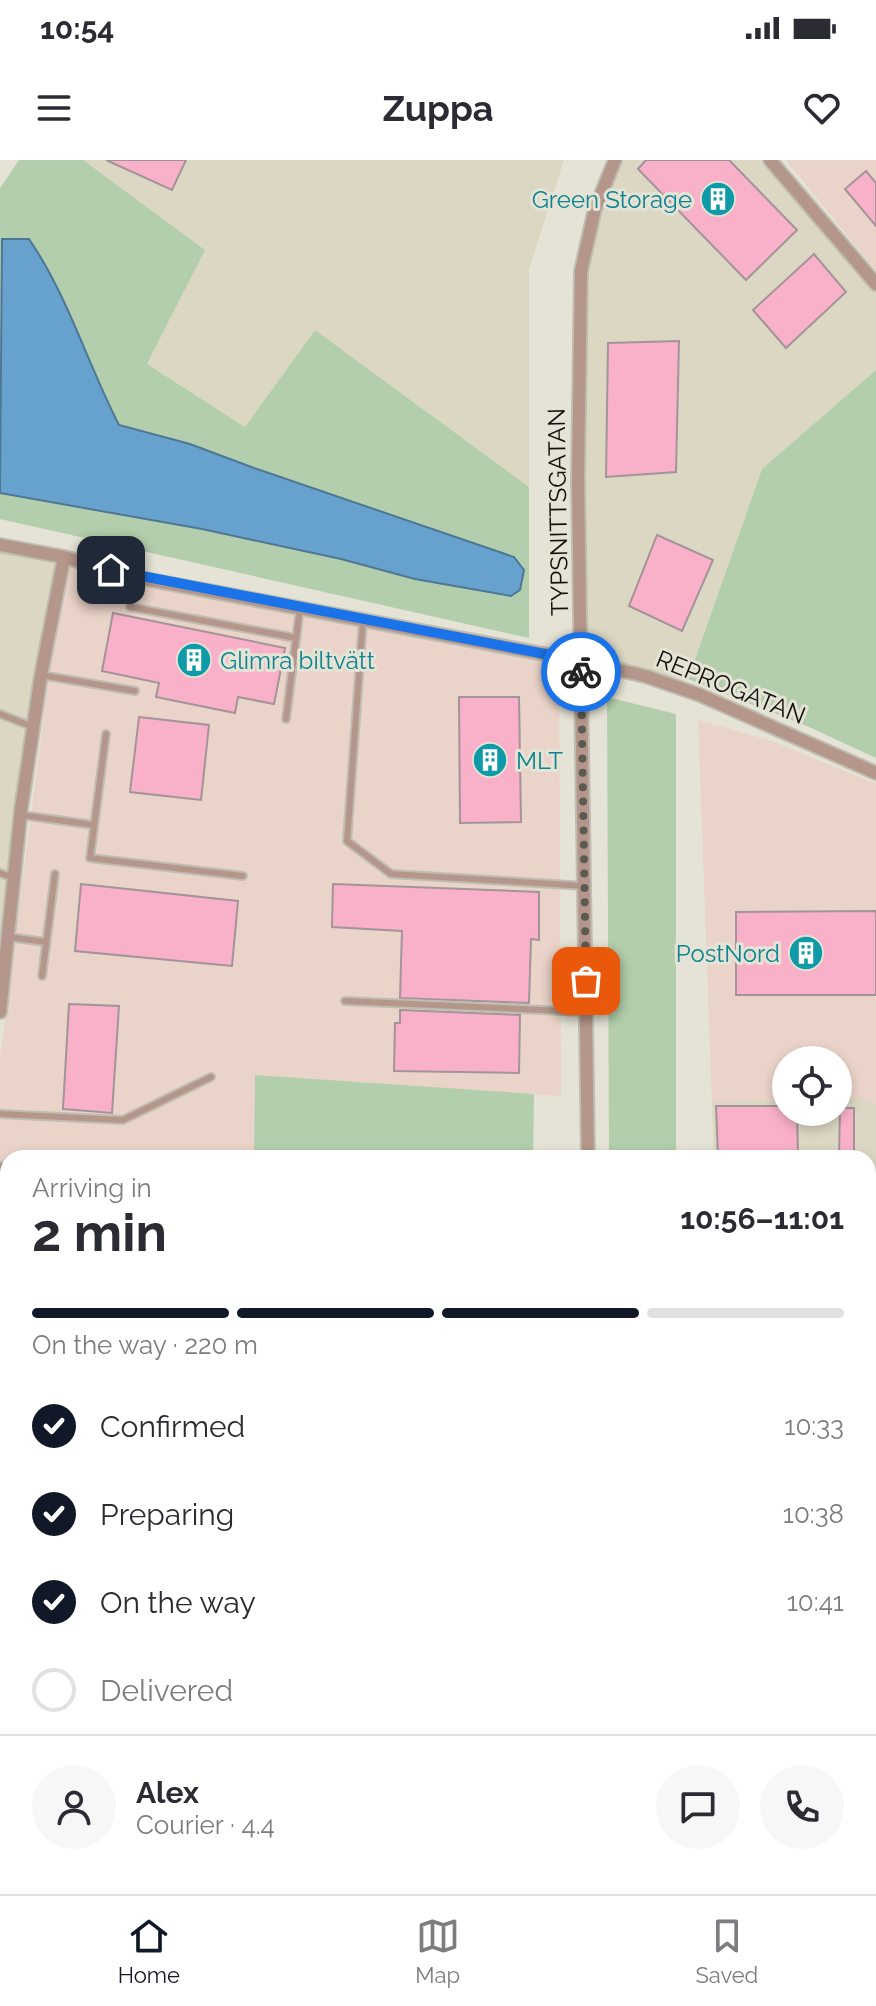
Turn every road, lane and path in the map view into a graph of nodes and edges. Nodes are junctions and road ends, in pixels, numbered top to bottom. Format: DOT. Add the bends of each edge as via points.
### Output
graph roads {
  1 [pos="615,160"];
  2 [pos="770,160"];
  3 [pos="876,284"];
  4 [pos="0,545"];
  5 [pos="64,557"];
  6 [pos="134,577"];
  7 [pos="300,608"];
  8 [pos="363,620"];
  9 [pos="296,638"];
  10 [pos="581,661"];
  11 [pos="41,675"];
  12 [pos="135,691"];
  13 [pos="0,714"];
  14 [pos="286,719"];
  15 [pos="33,727"];
  16 [pos="106,734"];
  17 [pos="876,773"];
  18 [pos="21,815"];
  19 [pos="94,825"];
  20 [pos="0,873"];
  21 [pos="55,874"];
  22 [pos="243,876"];
  23 [pos="14,878"];
  24 [pos="585,886"];
  25 [pos="8,937"];
  26 [pos="46,942"];
  27 [pos="42,976"];
  28 [pos="345,1001"];
  29 [pos="0,1012"];
  30 [pos="586,1012"];
  31 [pos="211,1077"];
  32 [pos="0,1114"];
  33 [pos="588,1150"];
  1 -- 10 [label="street, TYPSNITTSGATAN" via="595,209 581,271"];
  2 -- 3 [label="street"];
  4 -- 5 [label="street, REPROGATAN"];
  5 -- 6 [label="street, REPROGATAN"];
  5 -- 11 [label="street"];
  6 -- 7 [label="street, REPROGATAN"];
  6 -- 9 [label="lane" via="130,607"];
  7 -- 8 [label="street, REPROGATAN"];
  7 -- 9 [label="lane"];
  8 -- 10 [label="street, REPROGATAN"];
  8 -- 24 [label="lane" via="347,841 391,874"];
  9 -- 14 [label="lane"];
  10 -- 17 [label="street, REPROGATAN" via="700,695"];
  10 -- 24 [label="street, TYPSNITTSGATAN"];
  11 -- 12 [label="lane"];
  11 -- 15 [label="street"];
  13 -- 15 [label="lane"];
  15 -- 18 [label="street"];
  16 -- 19 [label="lane"];
  18 -- 19 [label="lane"];
  18 -- 23 [label="street"];
  19 -- 22 [label="lane" via="90,858"];
  20 -- 23 [label="lane"];
  21 -- 26 [label="lane"];
  23 -- 25 [label="street"];
  24 -- 30 [label="street, TYPSNITTSGATAN"];
  25 -- 26 [label="lane"];
  25 -- 29 [label="street"];
  26 -- 27 [label="lane"];
  28 -- 30 [label="lane"];
  30 -- 33 [label="street, TYPSNITTSGATAN"];
  31 -- 32 [label="lane" via="123,1120"];
}
